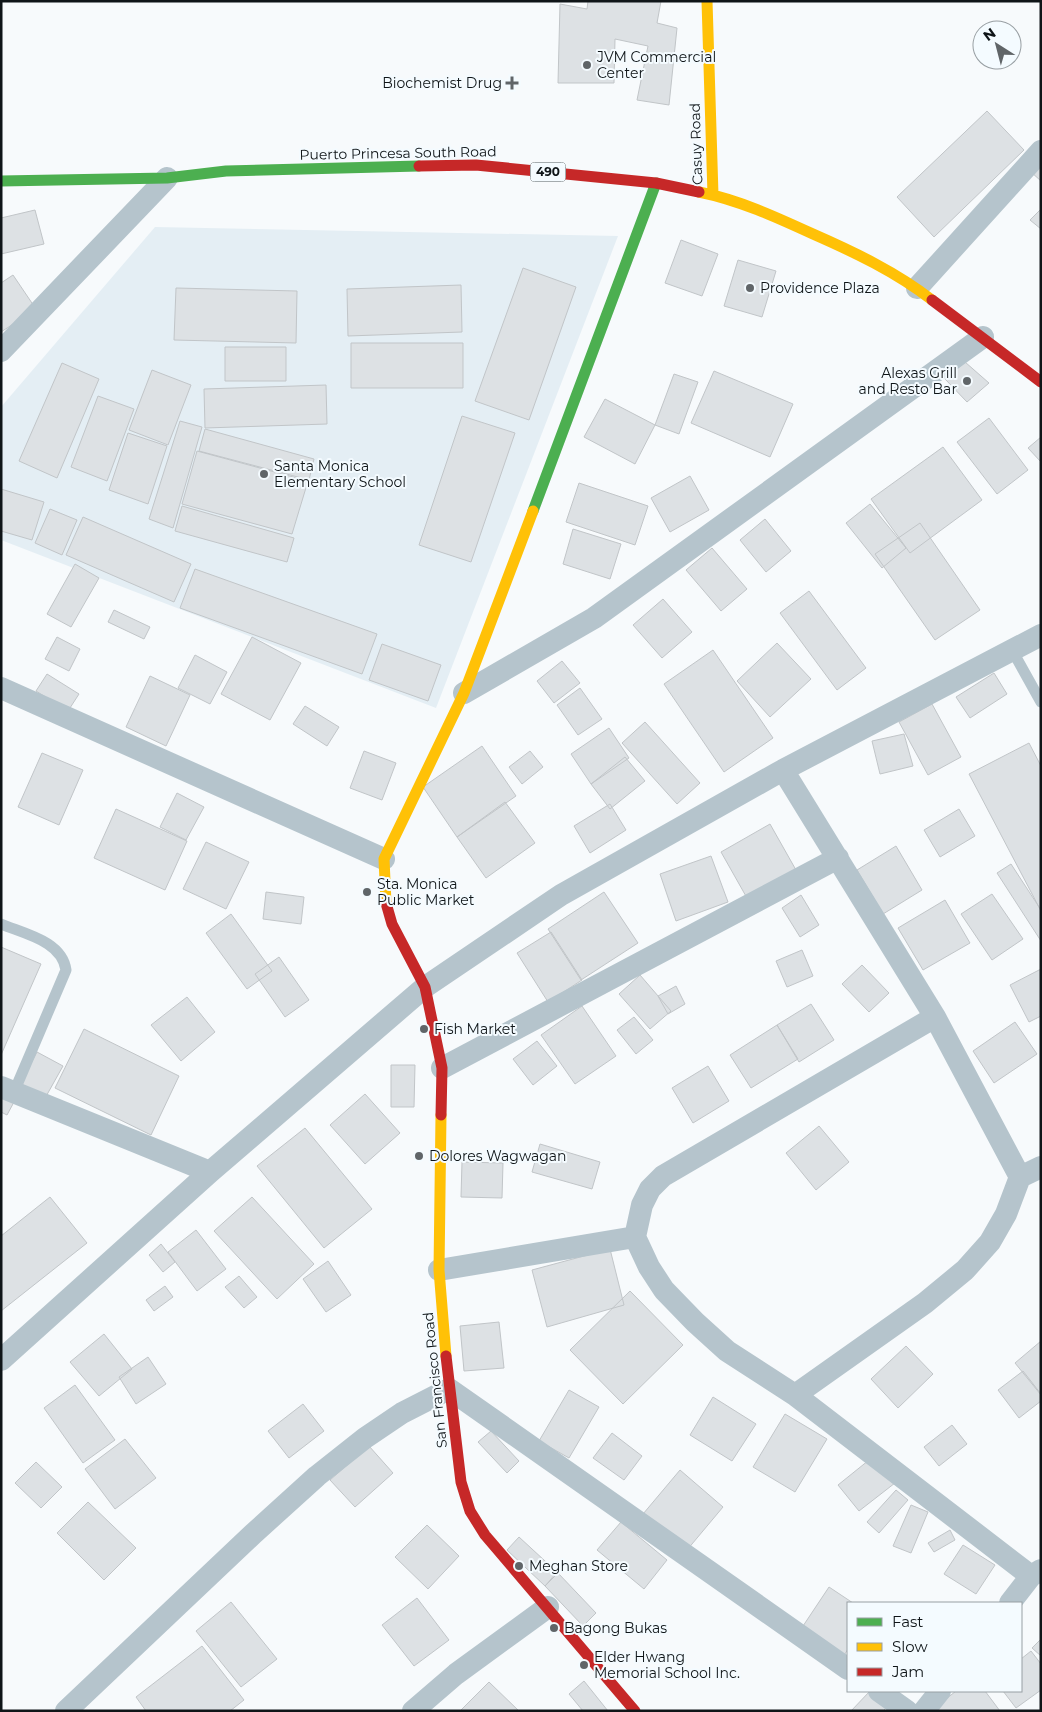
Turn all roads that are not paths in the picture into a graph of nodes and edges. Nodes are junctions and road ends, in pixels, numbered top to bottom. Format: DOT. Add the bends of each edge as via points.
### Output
graph roads {
  1 [pos="707,1"];
  2 [pos="1041,151"];
  3 [pos="167,178"];
  4 [pos="1,182"];
  5 [pos="656,183"];
  6 [pos="713,195"];
  7 [pos="917,288"];
  8 [pos="983,337"];
  9 [pos="1,351"];
  10 [pos="1041,382"];
  11 [pos="1041,635"];
  12 [pos="1012,650"];
  13 [pos="464,693"];
  14 [pos="4,694"];
  15 [pos="1041,702"];
  16 [pos="783,770"];
  17 [pos="838,858"];
  18 [pos="384,859"];
  19 [pos="1,924"];
  20 [pos="425,987"];
  21 [pos="936,1017"];
  22 [pos="442,1068"];
  23 [pos="8,1090"];
  24 [pos="1041,1167"];
  25 [pos="210,1172"];
  26 [pos="1020,1177"];
  27 [pos="635,1237"];
  28 [pos="439,1270"];
  29 [pos="1,1360"];
  30 [pos="449,1389"];
  31 [pos="795,1395"];
  32 [pos="1036,1573"];
  33 [pos="1011,1602"];
  34 [pos="548,1607"];
  35 [pos="847,1668"];
  36 [pos="880,1692"];
  37 [pos="939,1692"];
  38 [pos="66,1711"];
  39 [pos="413,1711"];
  40 [pos="635,1711"];
  41 [pos="908,1711"];
  42 [pos="924,1711"];
  1 -- 6 [label="street, Casuy Road"];
  2 -- 7 [label="street"];
  3 -- 4 [label="street, Puerto Princesa South Road / 490"];
  3 -- 5 [label="street, Puerto Princesa South Road / 490" via="226,171 476,165"];
  3 -- 9 [label="street"];
  5 -- 6 [label="street, Puerto Princesa South Road / 490"];
  5 -- 13 [label="street"];
  6 -- 7 [label="street, Puerto Princesa South Road / 490" via="760,210 853,252"];
  7 -- 8 [label="street, Puerto Princesa South Road / 490"];
  8 -- 10 [label="street, Puerto Princesa South Road / 490"];
  8 -- 13 [label="street" via="594,618"];
  11 -- 12 [label="street"];
  12 -- 15 [label="lane"];
  12 -- 16 [label="street"];
  13 -- 18 [label="street"];
  14 -- 18 [label="street"];
  16 -- 17 [label="street"];
  16 -- 20 [label="street" via="561,895"];
  17 -- 21 [label="street"];
  17 -- 22 [label="street"];
  18 -- 20 [label="street, San Francisco Road" via="385,900 392,924"];
  19 -- 23 [label="lane" via="50,944 65,961 66,970"];
  20 -- 22 [label="street, San Francisco Road"];
  20 -- 25 [label="street"];
  21 -- 26 [label="street"];
  21 -- 27 [label="street" via="663,1176 650,1189 642,1205"];
  22 -- 28 [label="street, San Francisco Road"];
  23 -- 25 [label="street"];
  24 -- 26 [label="street"];
  25 -- 29 [label="street"];
  26 -- 31 [label="street" via="1006,1214 990,1242 965,1270"];
  27 -- 28 [label="street"];
  27 -- 31 [label="street" via="649,1268 664,1290 695,1322 727,1352"];
  28 -- 30 [label="street, San Francisco Road"];
  30 -- 34 [label="street, San Francisco Road" via="461,1482 470,1511 485,1535"];
  30 -- 35 [label="street"];
  30 -- 38 [label="street" via="402,1413 364,1438 317,1476"];
  31 -- 32 [label="street"];
  32 -- 33 [label="street"];
  34 -- 39 [label="street" via="456,1674"];
  34 -- 40 [label="street, San Francisco Road"];
  36 -- 41 [label="street"];
  37 -- 42 [label="street"];
}
